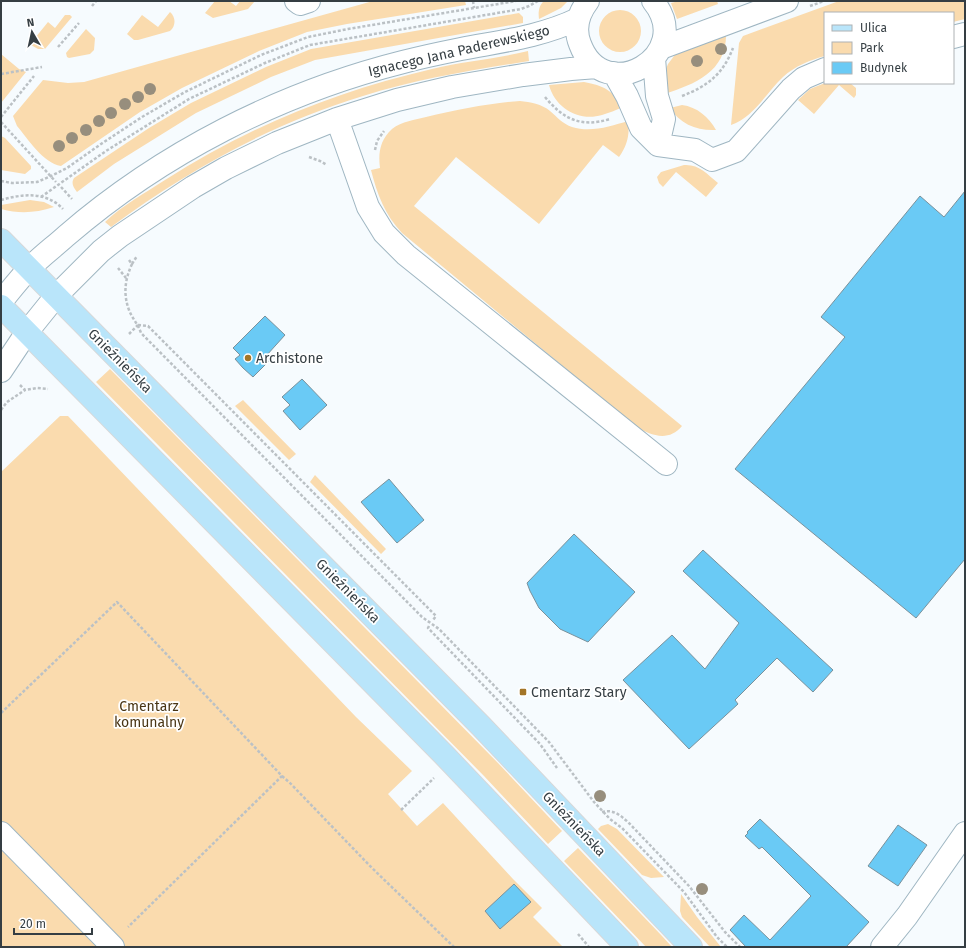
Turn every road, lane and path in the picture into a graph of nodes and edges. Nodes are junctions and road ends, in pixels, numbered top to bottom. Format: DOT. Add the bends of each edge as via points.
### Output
graph roads {
  1 [pos="96,1"];
  2 [pos="296,1"];
  3 [pos="309,1"];
  4 [pos="473,1"];
  5 [pos="516,1"];
  6 [pos="653,1"];
  7 [pos="824,1"];
  8 [pos="796,4"];
  9 [pos="92,6"];
  10 [pos="474,8"];
  11 [pos="583,10"];
  12 [pos="78,23"];
  13 [pos="965,34"];
  14 [pos="954,37"];
  15 [pos="734,42"];
  16 [pos="58,47"];
  17 [pos="657,53"];
  18 [pos="42,67"];
  19 [pos="824,69"];
  20 [pos="605,70"];
  21 [pos="1,74"];
  22 [pos="34,76"];
  23 [pos="542,93"];
  24 [pos="678,97"];
  25 [pos="1,117"];
  26 [pos="337,119"];
  27 [pos="611,119"];
  28 [pos="1,122"];
  29 [pos="658,145"];
  30 [pos="51,176"];
  31 [pos="1,181"];
  32 [pos="56,182"];
  33 [pos="61,187"];
  34 [pos="1,195"];
  35 [pos="70,197"];
  36 [pos="5,199"];
  37 [pos="1,240"];
  38 [pos="29,269"];
  39 [pos="127,278"];
  40 [pos="56,296"];
  41 [pos="1,302"];
  42 [pos="1,306"];
  43 [pos="138,325"];
  44 [pos="27,332"];
  45 [pos="2,370"];
  46 [pos="26,390"];
  47 [pos="53,392"];
  48 [pos="1,410"];
  49 [pos="666,464"];
  50 [pos="433,620"];
  51 [pos="429,626"];
  52 [pos="1,713"];
  53 [pos="558,770"];
  54 [pos="437,775"];
  55 [pos="282,776"];
  56 [pos="401,810"];
  57 [pos="603,811"];
  58 [pos="599,813"];
  59 [pos="1,833"];
  60 [pos="965,833"];
  61 [pos="111,946"];
  62 [pos="454,947"];
  63 [pos="627,947"];
  64 [pos="691,947"];
  65 [pos="727,947"];
  66 [pos="740,947"];
  67 [pos="882,947"];
  1 -- 9 [label="path"];
  2 -- 3 [label="street" via="300,4"];
  4 -- 10 [label="path"];
  5 -- 10 [label="path"];
  6 -- 17 [label="street" via="664,26 664,39"];
  7 -- 8 [label="path"];
  8 -- 17 [label="street"];
  10 -- 30 [label="path" via="308,37 261,55 185,92"];
  11 -- 20 [label="street, Ignacego Jana Paderewskiego" via="577,38 583,52"];
  11 -- 38 [label="street, Ignacego Jana Paderewskiego" via="560,27 526,37 402,62 304,94 247,118 138,180 89,217"];
  12 -- 16 [label="path"];
  13 -- 14 [label="street"];
  15 -- 24 [label="path" via="729,59 716,77 693,92"];
  17 -- 20 [label="street" via="640,69 630,72"];
  17 -- 29 [label="street" via="657,96 664,119"];
  18 -- 21 [label="path"];
  19 -- 29 [label="street" via="804,78 791,89 736,150 712,160 695,150"];
  20 -- 26 [label="street" via="539,73 452,88 397,100"];
  20 -- 29 [label="street, Ignacego Jana Paderewskiego" via="627,96 641,128"];
  22 -- 25 [label="path"];
  23 -- 27 [label="path" via="554,107 575,121 594,123"];
  26 -- 40 [label="street" via="277,143 193,187 116,239"];
  26 -- 49 [label="street" via="368,207 391,241"];
  28 -- 30 [label="path"];
  30 -- 31 [label="path" via="37,182"];
  30 -- 32 [label="path"];
  33 -- 35 [label="path"];
  34 -- 36 [label="path"];
  37 -- 38 [label="main road, Gnieźnieńska"];
  38 -- 40 [label="main road, Gnieźnieńska"];
  38 -- 41 [label="street, Ignacego Jana Paderewskiego"];
  39 -- 43 [label="path" via="125,295 129,311"];
  40 -- 44 [label="street"];
  40 -- 64 [label="main road, Gnieźnieńska" via="449,694"];
  42 -- 44 [label="main road"];
  43 -- 50 [label="path" via="148,326 436,616"];
  43 -- 57 [label="path" via="141,333 549,742"];
  44 -- 45 [label="street"];
  44 -- 63 [label="main road" via="440,751"];
  45 -- 46 [label="path"];
  46 -- 47 [label="path" via="37,388"];
  46 -- 48 [label="path" via="7,402"];
  51 -- 53 [label="path" via="428,628 540,744"];
  52 -- 55 [label="path" via="117,602"];
  54 -- 56 [label="path"];
  55 -- 61 [label="path"];
  55 -- 62 [label="path"];
  57 -- 58 [label="path"];
  57 -- 65 [label="path" via="684,892"];
  57 -- 66 [label="path" via="609,810 619,814 628,822 689,886"];
  59 -- 61 [label="street"];
  60 -- 67 [label="street" via="908,916"];
}
